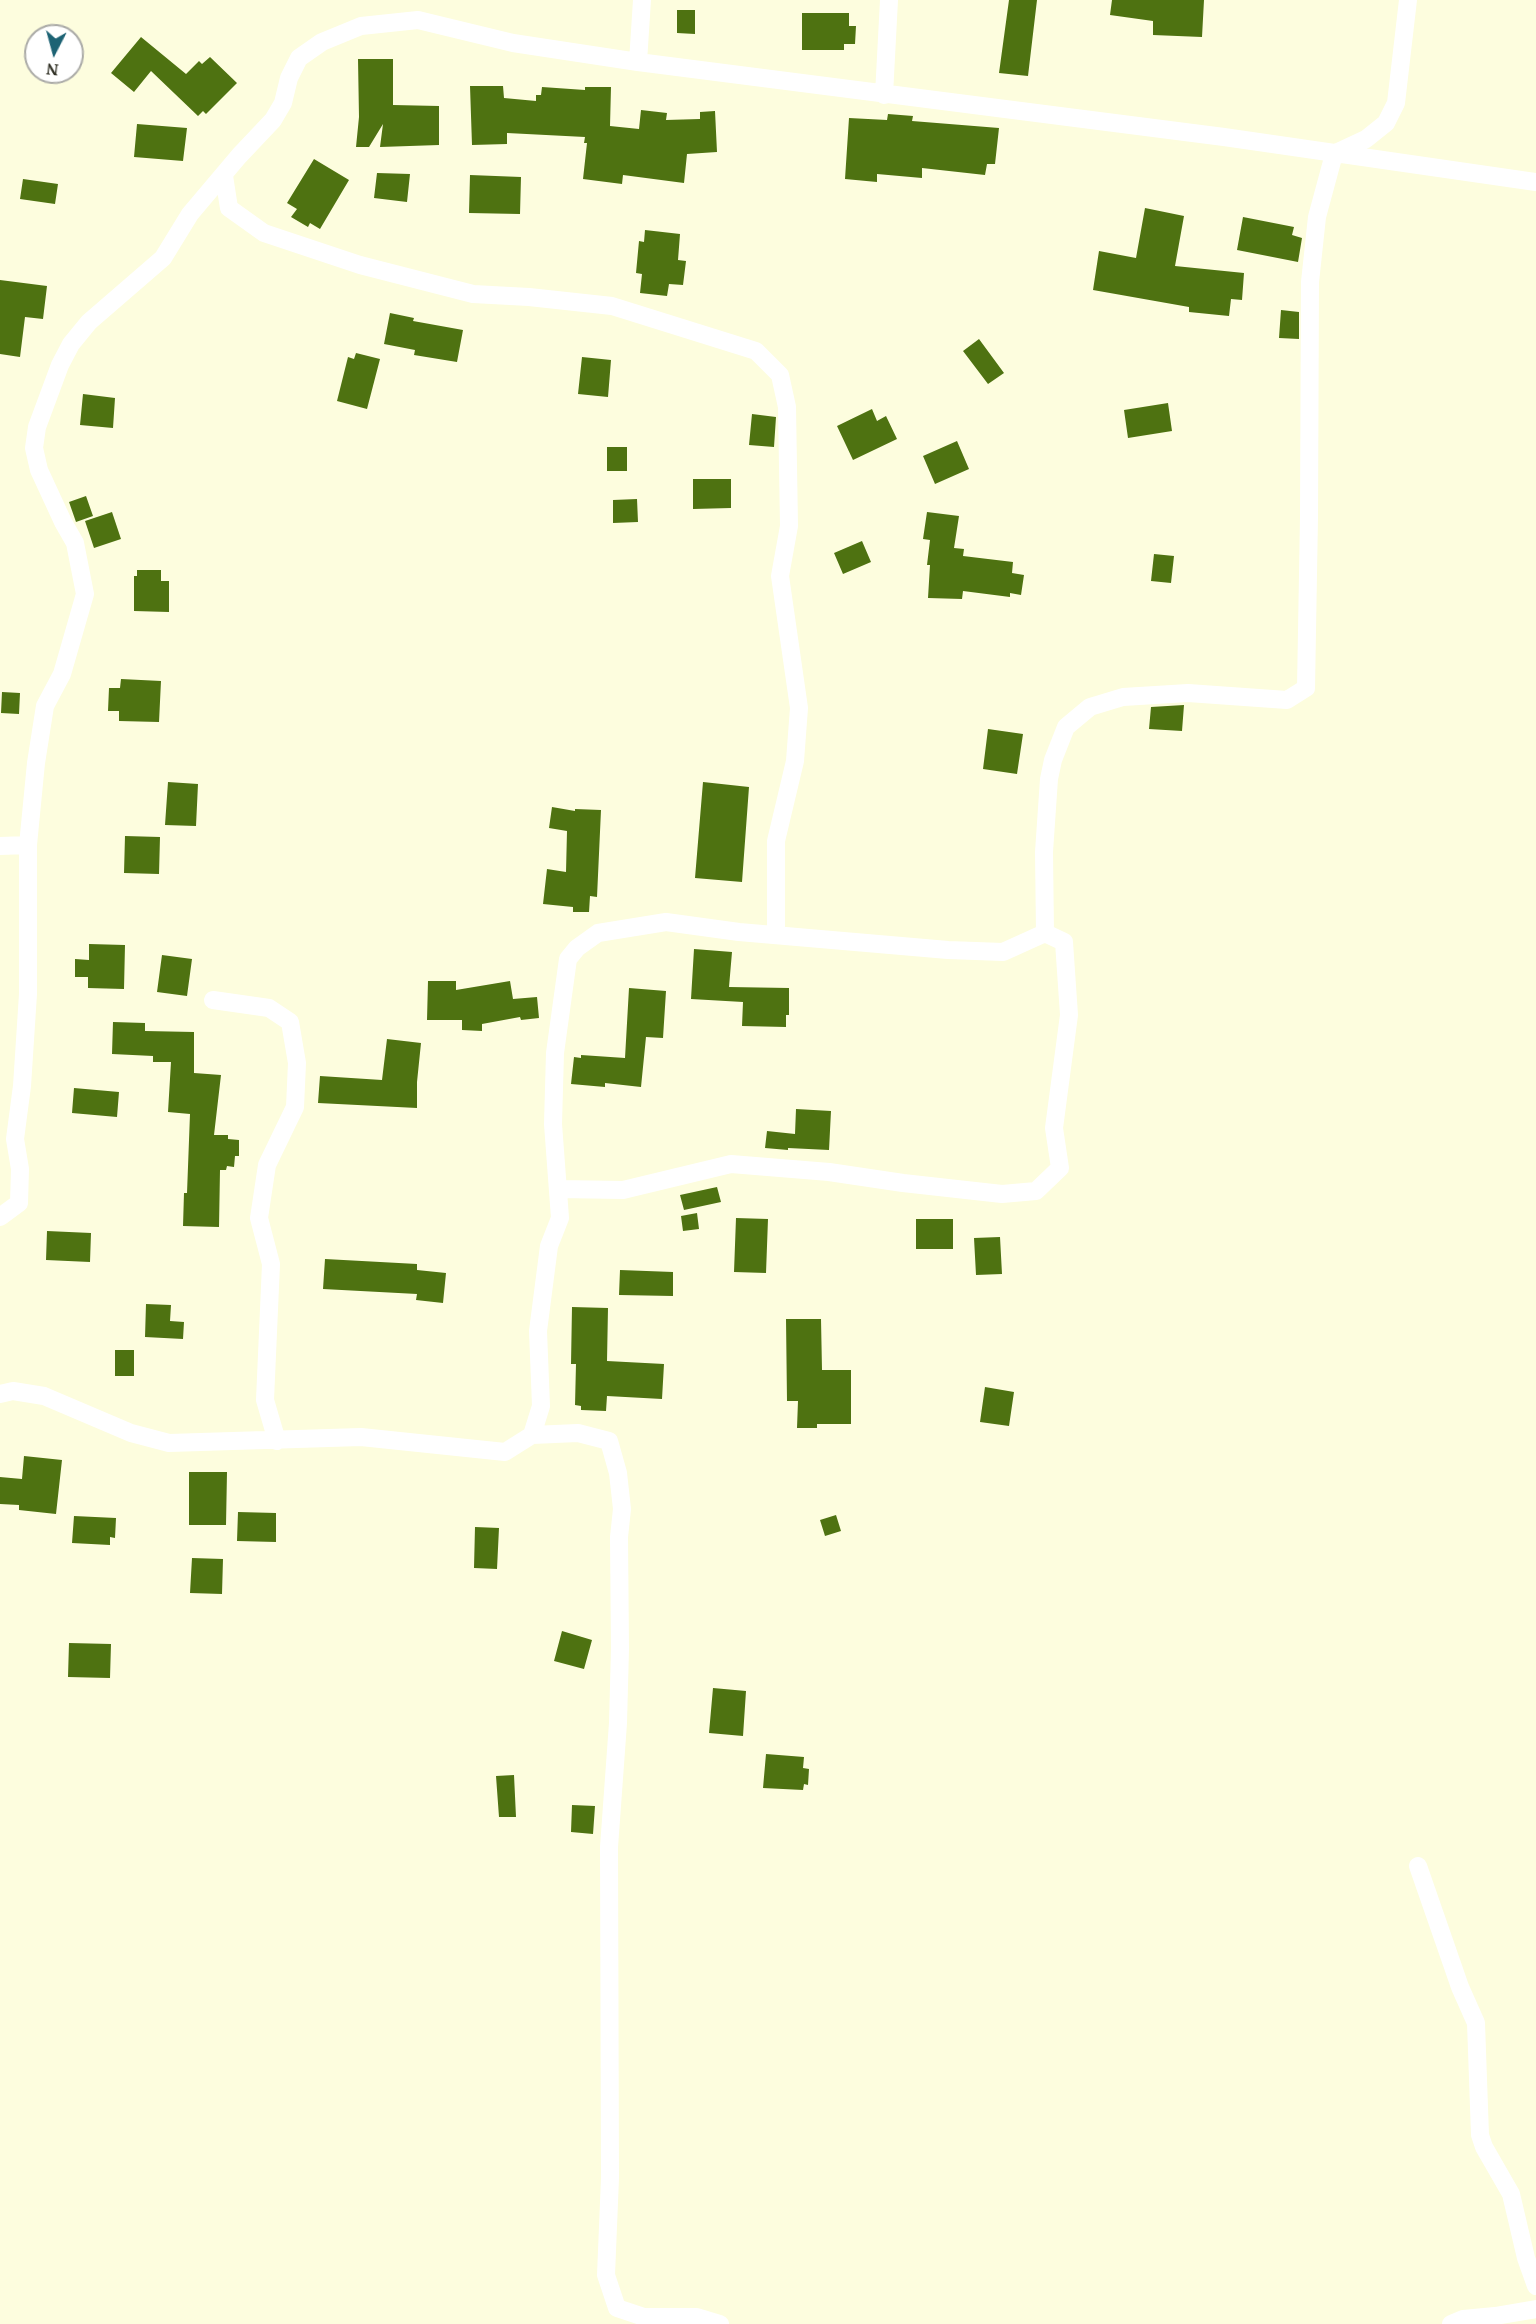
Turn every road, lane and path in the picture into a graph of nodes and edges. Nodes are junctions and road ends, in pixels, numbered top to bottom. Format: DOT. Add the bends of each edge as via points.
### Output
graph roads {
  1 [pos="642,0"];
  2 [pos="889,0"];
  3 [pos="1408,0"];
  4 [pos="638,62"];
  5 [pos="884,95"];
  6 [pos="1334,154"];
  7 [pos="224,176"];
  8 [pos="1536,182"];
  9 [pos="28,845"];
  10 [pos="0,846"];
  11 [pos="1045,933"];
  12 [pos="776,935"];
  13 [pos="213,1000"];
  14 [pos="558,1189"];
  15 [pos="0,1217"];
  16 [pos="0,1394"];
  17 [pos="532,1435"];
  18 [pos="277,1440"];
  19 [pos="1418,1866"];
  20 [pos="1536,2286"];
  21 [pos="1536,2309"];
  22 [pos="720,2324"];
  23 [pos="1451,2324"];
  1 -- 4 [label="street"];
  2 -- 5 [label="street"];
  3 -- 6 [label="street" via="1396,103 1386,123 1366,139"];
  4 -- 5 [label="street"];
  4 -- 7 [label="street" via="513,42 418,20 361,26 322,42 299,58 273,120"];
  5 -- 6 [label="street"];
  6 -- 8 [label="street"];
  6 -- 11 [label="street" via="1317,217 1310,282 1306,688 1287,700 1188,693 1123,697 1090,707 1066,727 1049,779 1044,852"];
  7 -- 9 [label="street" via="190,214 163,258 88,322 71,344 37,427 34,448 39,470 75,543 85,594 62,674 45,706"];
  7 -- 12 [label="street" via="229,207 264,233 360,265 473,294 612,306 756,351 780,375 787,407 789,526 780,576 799,708 795,761 776,841"];
  9 -- 10 [label="street"];
  9 -- 15 [label="street" via="28,993 15,1139 21,1169 19,1203"];
  11 -- 12 [label="street" via="1003,952"];
  11 -- 14 [label="street" via="1064,942 1069,1015 1054,1128 1060,1168 1036,1191 1002,1194 731,1164 623,1190"];
  12 -- 14 [label="street" via="666,922 598,933 577,948 568,959 555,1053 553,1124"];
  13 -- 18 [label="street" via="269,1008 290,1022 297,1062 295,1107 267,1165 259,1218 272,1264 265,1400"];
  14 -- 17 [label="street" via="560,1218 549,1246 538,1331 541,1406"];
  16 -- 18 [label="street" via="13,1391 44,1396 131,1433 169,1443"];
  17 -- 18 [label="street" via="505,1452 361,1437"];
  17 -- 22 [label="street" via="578,1432 609,1441 616,1458 621,1500 618,1723 609,1847 610,2178 606,2275 617,2308 644,2317 697,2317"];
  19 -- 20 [label="street" via="1476,2023 1480,2135 1511,2194"];
  21 -- 23 [label="street" via="1462,2319"];
}
